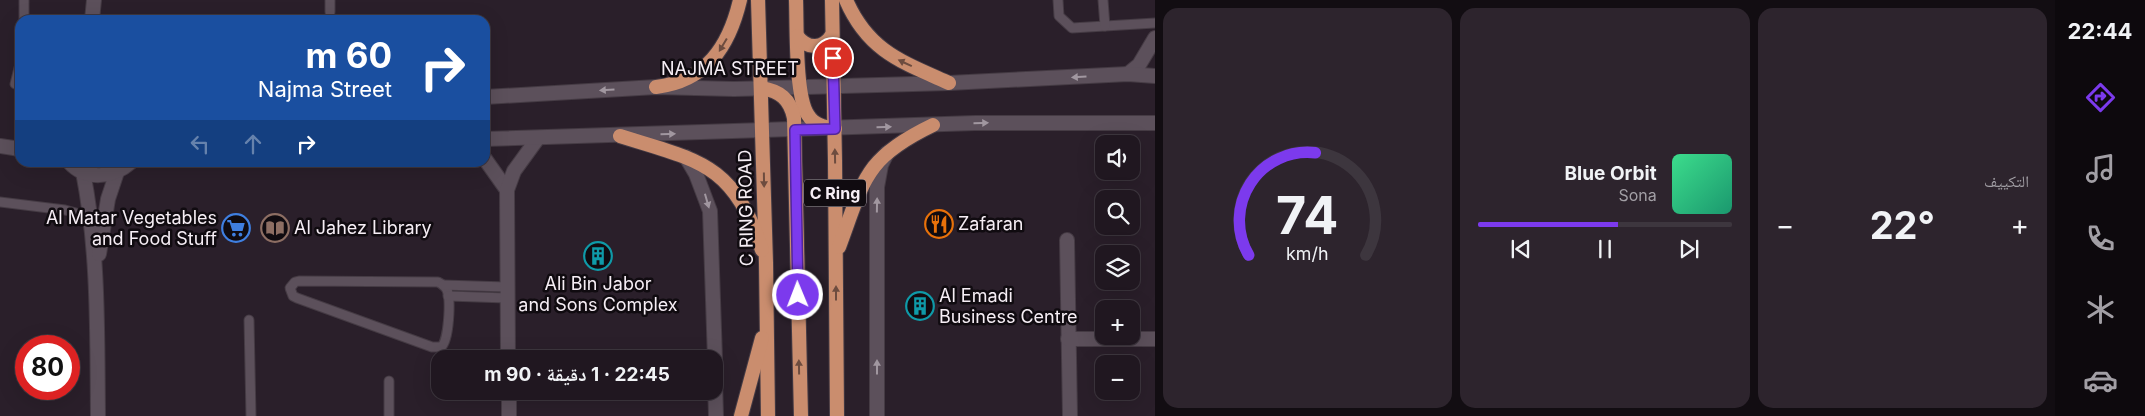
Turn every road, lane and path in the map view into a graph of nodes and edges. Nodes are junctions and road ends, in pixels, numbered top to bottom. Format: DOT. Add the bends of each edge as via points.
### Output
graph roads {
  1 [pos="24,0"];
  2 [pos="95,0"];
  3 [pos="330,0"];
  4 [pos="740,0"];
  5 [pos="758,0"];
  6 [pos="796,0"];
  7 [pos="832,0"];
  8 [pos="846,0"];
  9 [pos="1058,0"];
  10 [pos="1103,0"];
  11 [pos="330,12"];
  12 [pos="24,15"];
  13 [pos="93,15"];
  14 [pos="96,15"];
  15 [pos="1155,23"];
  16 [pos="1105,26"];
  17 [pos="832,35"];
  18 [pos="798,36"];
  19 [pos="1155,38"];
  20 [pos="1128,74"];
  21 [pos="1155,76"];
  22 [pos="950,83"];
  23 [pos="834,86"];
  24 [pos="801,87"];
  25 [pos="656,88"];
  26 [pos="761,88"];
  27 [pos="490,97"];
  28 [pos="1155,123"];
  29 [pos="932,126"];
  30 [pos="835,129"];
  31 [pos="795,130"];
  32 [pos="762,131"];
  33 [pos="620,136"];
  34 [pos="538,138"];
  35 [pos="490,139"];
  36 [pos="888,150"];
  37 [pos="686,158"];
  38 [pos="490,166"];
  39 [pos="76,167"];
  40 [pos="124,167"];
  41 [pos="83,172"];
  42 [pos="117,172"];
  43 [pos="507,190"];
  44 [pos="0,202"];
  45 [pos="90,217"];
  46 [pos="1067,240"];
  47 [pos="835,257"];
  48 [pos="766,263"];
  49 [pos="96,274"];
  50 [pos="442,285"];
  51 [pos="507,293"];
  52 [pos="448,296"];
  53 [pos="249,320"];
  54 [pos="767,323"];
  55 [pos="1068,339"];
  56 [pos="1155,339"];
  57 [pos="508,350"];
  58 [pos="714,350"];
  59 [pos="389,381"];
  60 [pos="509,400"];
  61 [pos="716,400"];
  62 [pos="98,416"];
  63 [pos="251,416"];
  64 [pos="389,416"];
  65 [pos="509,416"];
  66 [pos="716,416"];
  67 [pos="741,416"];
  68 [pos="768,416"];
  69 [pos="800,416"];
  70 [pos="837,416"];
  71 [pos="877,416"];
  72 [pos="1070,416"];
  1 -- 12 [label="lane"];
  2 -- 13 [label="street"];
  2 -- 14 [label="street"];
  3 -- 11 [label="lane"];
  4 -- 25 [label="highway, one-way" via="730,33 711,62 692,77 675,85"];
  5 -- 26 [label="highway, C RING ROAD"];
  6 -- 18 [label="highway"];
  7 -- 17 [label="highway, C Ring"];
  22 -- 8 [label="highway, one-way" via="894,58 877,46 861,27"];
  9 -- 16 [label="lane" via="1059,16 1072,28"];
  10 -- 16 [label="lane"];
  15 -- 16 [label="lane"];
  17 -- 18 [label="highway" via="815,47 802,42"];
  17 -- 23 [label="highway, C Ring"];
  18 -- 24 [label="highway"];
  19 -- 20 [label="street" via="1139,65"];
  20 -- 21 [label="street, NAJMA STREET"];
  20 -- 22 [label="street, NAJMA STREET, one-way"];
  22 -- 23 [label="street, NAJMA STREET"];
  23 -- 24 [label="street, NAJMA STREET"];
  23 -- 30 [label="highway, C Ring"];
  24 -- 26 [label="street, NAJMA STREET"];
  24 -- 30 [label="highway" via="808,116 821,126"];
  25 -- 26 [label="street, NAJMA STREET"];
  25 -- 27 [label="street, NAJMA STREET, one-way"];
  26 -- 31 [label="highway" via="778,93 789,103"];
  26 -- 32 [label="highway, C RING ROAD"];
  29 -- 28 [label="street, one-way"];
  30 -- 29 [label="street, one-way"];
  29 -- 36 [label="highway"];
  30 -- 31 [label="street"];
  47 -- 30 [label="highway, C Ring, one-way"];
  31 -- 32 [label="street"];
  69 -- 31 [label="highway, one-way"];
  33 -- 32 [label="street, one-way"];
  32 -- 48 [label="highway, C RING ROAD, one-way"];
  33 -- 34 [label="street"];
  33 -- 37 [label="highway"];
  34 -- 35 [label="street"];
  34 -- 43 [label="street" via="514,171"];
  36 -- 47 [label="highway" via="863,183"];
  71 -- 36 [label="street, one-way" via="877,187"];
  37 -- 48 [label="highway" via="717,173 736,192"];
  37 -- 58 [label="street, C RING ROAD, one-way" via="696,174 710,211"];
  38 -- 43 [label="street"];
  39 -- 41 [label="street"];
  40 -- 42 [label="street"];
  41 -- 42 [label="street" via="100,176"];
  41 -- 45 [label="street"];
  42 -- 49 [label="street" via="108,199"];
  43 -- 51 [label="street"];
  44 -- 45 [label="lane"];
  45 -- 49 [label="street"];
  46 -- 55 [label="street"];
  70 -- 47 [label="highway, C Ring, one-way"];
  48 -- 54 [label="highway, C RING ROAD"];
  49 -- 62 [label="street"];
  50 -- 51 [label="lane"];
  50 -- 52 [label="lane"];
  50 -- 52 [label="lane" via="434,281 299,281 290,288 297,298 436,348 444,345 447,337"];
  51 -- 52 [label="lane"];
  51 -- 57 [label="street"];
  53 -- 63 [label="lane"];
  54 -- 67 [label="highway"];
  54 -- 68 [label="highway, C RING ROAD"];
  55 -- 56 [label="street"];
  55 -- 72 [label="street"];
  59 -- 64 [label="lane"];
  60 -- 65 [label="street"];
  61 -- 66 [label="street"];
}
